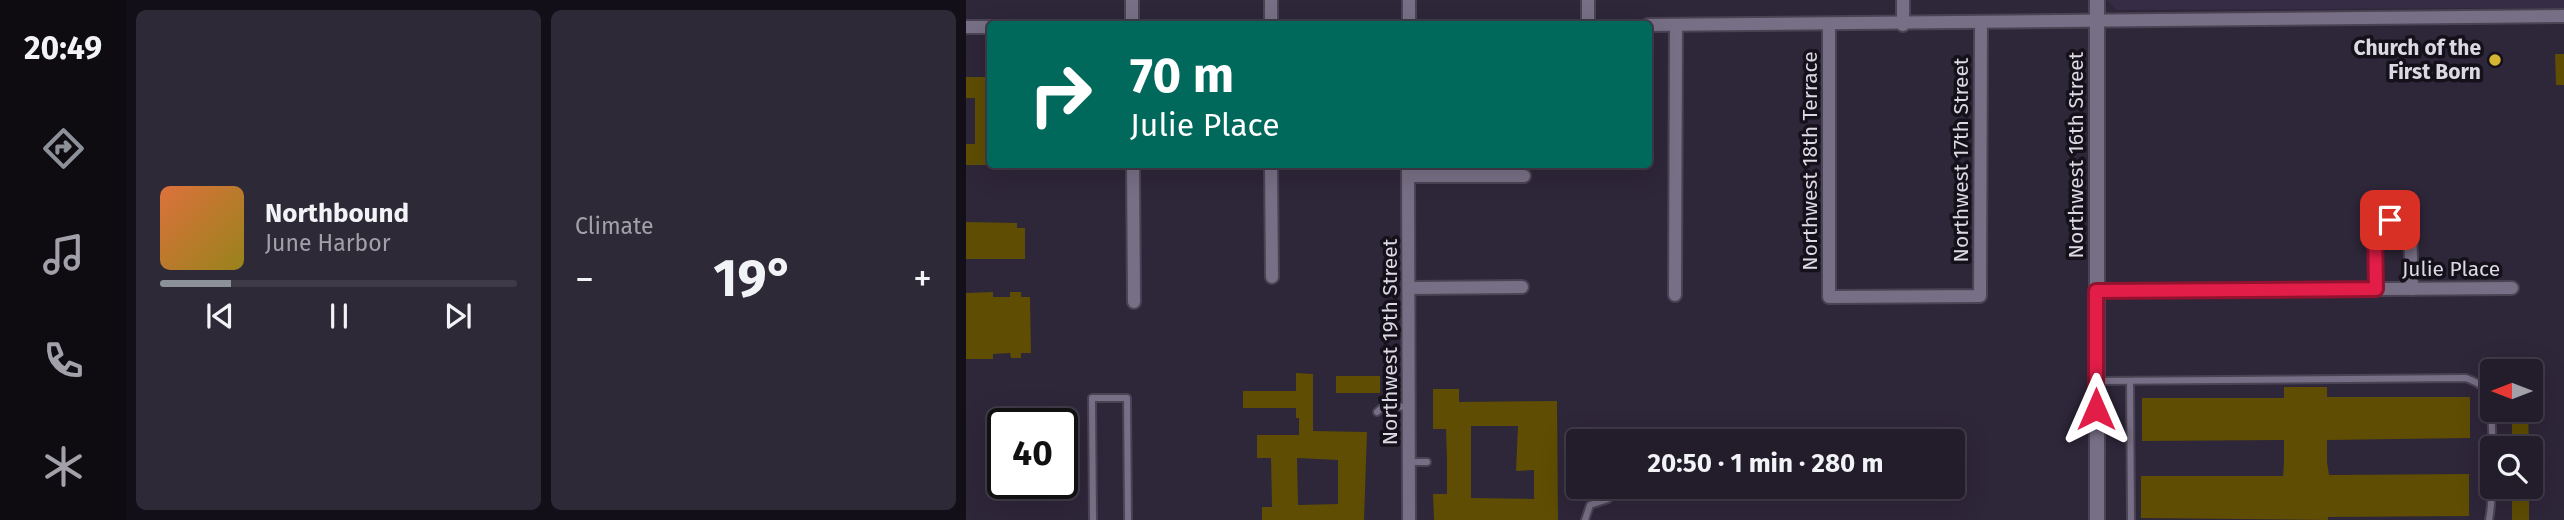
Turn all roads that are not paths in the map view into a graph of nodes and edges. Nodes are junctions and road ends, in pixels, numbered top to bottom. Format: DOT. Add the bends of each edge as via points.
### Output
graph roads {
  1 [pos="1132,0"];
  2 [pos="1271,0"];
  3 [pos="1409,0"];
  4 [pos="1588,0"];
  5 [pos="1903,0"];
  6 [pos="2097,0"];
  7 [pos="2564,16"];
  8 [pos="2097,20"];
  9 [pos="1132,21"];
  10 [pos="1271,21"];
  11 [pos="1409,21"];
  12 [pos="1588,21"];
  13 [pos="1981,23"];
  14 [pos="1676,25"];
  15 [pos="1829,25"];
  16 [pos="1903,25"];
  17 [pos="1652,26"];
  18 [pos="966,27"];
  19 [pos="987,27"];
  20 [pos="1133,168"];
  21 [pos="1271,168"];
  22 [pos="1408,170"];
  23 [pos="1524,176"];
  24 [pos="1272,277"];
  25 [pos="1522,287"];
  26 [pos="1409,288"];
  27 [pos="2512,288"];
  28 [pos="2376,289"];
  29 [pos="2412,289"];
  30 [pos="2096,291"];
  31 [pos="1675,295"];
  32 [pos="1829,297"];
  33 [pos="1134,302"];
  34 [pos="2096,381"];
  35 [pos="2130,381"];
  36 [pos="1409,407"];
  37 [pos="1377,412"];
  38 [pos="1409,462"];
  39 [pos="1427,462"];
  40 [pos="1608,499"];
  41 [pos="1093,520"];
  42 [pos="1128,520"];
  43 [pos="1409,520"];
  44 [pos="1585,520"];
  45 [pos="2097,520"];
  46 [pos="2131,520"];
  47 [pos="2489,520"];
  1 -- 9 [label="street"];
  2 -- 10 [label="street"];
  3 -- 11 [label="street"];
  4 -- 12 [label="street"];
  5 -- 16 [label="street"];
  6 -- 8 [label="street, Northwest 16th Street"];
  7 -- 8 [label="street"];
  8 -- 13 [label="street"];
  8 -- 30 [label="street, Northwest 16th Street"];
  13 -- 16 [label="street"];
  13 -- 32 [label="street, Northwest 17th Street" via="1980,296"];
  14 -- 15 [label="street"];
  14 -- 17 [label="street"];
  14 -- 31 [label="street"];
  15 -- 16 [label="street"];
  15 -- 32 [label="street, Northwest 18th Terrace"];
  18 -- 19 [label="street"];
  20 -- 33 [label="street"];
  21 -- 24 [label="street"];
  22 -- 23 [label="street"];
  22 -- 26 [label="street, Northwest 19th Street"];
  25 -- 26 [label="street"];
  26 -- 36 [label="street, Northwest 19th Street"];
  27 -- 29 [label="street, Julie Place"];
  28 -- 29 [label="street, Julie Place"];
  28 -- 29 [label="street" via="2375,231 2390,220 2404,223 2410,230"];
  28 -- 30 [label="street, Julie Place"];
  30 -- 34 [label="street, Northwest 16th Street"];
  34 -- 35 [label="lane"];
  34 -- 45 [label="street, Northwest 16th Street"];
  35 -- 46 [label="lane"];
  35 -- 47 [label="lane" via="2466,379 2480,384 2491,413"];
  36 -- 37 [label="lane" via="1384,406"];
  36 -- 38 [label="street, Northwest 19th Street"];
  38 -- 39 [label="lane"];
  38 -- 43 [label="street, Northwest 19th Street"];
  40 -- 44 [label="lane" via="1590,505"];
  41 -- 42 [label="lane" via="1092,398 1127,398"];
}
